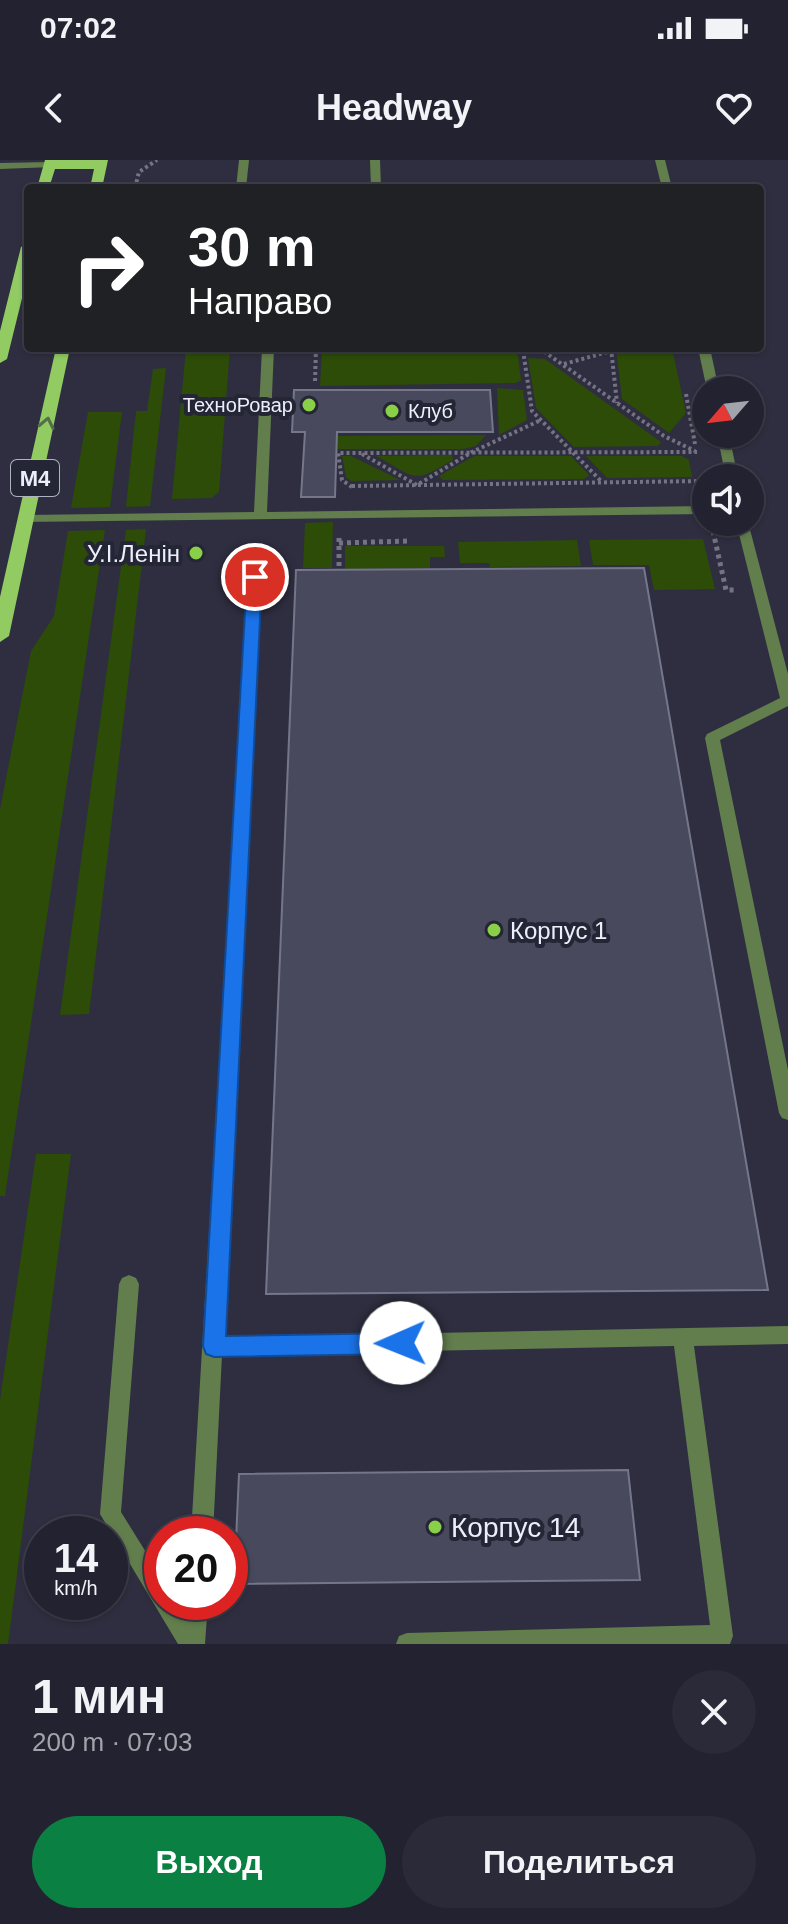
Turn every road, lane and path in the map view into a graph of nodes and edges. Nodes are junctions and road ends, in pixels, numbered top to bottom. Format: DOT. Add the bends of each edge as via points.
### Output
graph roads {
  1 [pos="157,160"];
  2 [pos="244,160"];
  3 [pos="375,160"];
  4 [pos="660,160"];
  5 [pos="50,162"];
  6 [pos="102,162"];
  7 [pos="0,166"];
  8 [pos="44,184"];
  9 [pos="97,184"];
  10 [pos="136,184"];
  11 [pos="241,184"];
  12 [pos="376,184"];
  13 [pos="666,184"];
  14 [pos="24,263"];
  15 [pos="62,352"];
  16 [pos="268,352"];
  17 [pos="316,352"];
  18 [pos="523,352"];
  19 [pos="545,352"];
  20 [pos="602,352"];
  21 [pos="611,352"];
  22 [pos="705,352"];
  23 [pos="0,359"];
  24 [pos="563,365"];
  25 [pos="710,376"];
  26 [pos="315,381"];
  27 [pos="685,392"];
  28 [pos="617,403"];
  29 [pos="541,420"];
  30 [pos="472,452"];
  31 [pos="573,452"];
  32 [pos="697,452"];
  33 [pos="359,453"];
  34 [pos="603,482"];
  35 [pos="417,485"];
  36 [pos="352,486"];
  37 [pos="692,510"];
  38 [pos="338,515"];
  39 [pos="260,516"];
  40 [pos="26,519"];
  41 [pos="714,536"];
  42 [pos="746,536"];
  43 [pos="339,567"];
  44 [pos="255,577"];
  45 [pos="726,590"];
  46 [pos="0,636"];
  47 [pos="787,701"];
  48 [pos="788,1113"];
  49 [pos="129,1284"];
  50 [pos="788,1335"];
  51 [pos="683,1338"];
  52 [pos="214,1346"];
  53 [pos="203,1516"];
  54 [pos="144,1569"];
  55 [pos="176,1620"];
  56 [pos="195,1620"];
  57 [pos="192,1644"];
  58 [pos="407,1644"];
  1 -- 10 [label="path" via="139,172"];
  2 -- 11 [label="street"];
  3 -- 12 [label="street"];
  4 -- 13 [label="street"];
  5 -- 6 [label="main road"];
  5 -- 7 [label="street"];
  5 -- 8 [label="main road"];
  6 -- 9 [label="main road"];
  14 -- 23 [label="main road"];
  40 -- 15 [label="main road, М4, one-way"];
  16 -- 39 [label="street"];
  17 -- 26 [label="path"];
  18 -- 29 [label="path" via="532,411"];
  19 -- 24 [label="path"];
  20 -- 24 [label="path"];
  21 -- 28 [label="path"];
  22 -- 25 [label="street"];
  24 -- 28 [label="path"];
  27 -- 32 [label="path"];
  28 -- 32 [label="path"];
  29 -- 30 [label="path"];
  29 -- 31 [label="path"];
  30 -- 31 [label="path"];
  30 -- 33 [label="path"];
  30 -- 35 [label="path"];
  31 -- 32 [label="path"];
  31 -- 34 [label="path"];
  32 -- 34 [label="path" via="703,481"];
  33 -- 35 [label="path"];
  33 -- 36 [label="path" via="338,453 342,480"];
  34 -- 35 [label="path"];
  35 -- 36 [label="path"];
  36 -- 38 [label="path"];
  37 -- 38 [label="street"];
  38 -- 39 [label="street"];
  38 -- 43 [label="path"];
  39 -- 40 [label="street"];
  40 -- 46 [label="main road, М4"];
  41 -- 45 [label="path"];
  42 -- 47 [label="street"];
  44 -- 52 [label="street"];
  47 -- 48 [label="street" via="712,738"];
  49 -- 54 [label="street" via="110,1514"];
  50 -- 51 [label="street"];
  51 -- 52 [label="street"];
  51 -- 58 [label="street" via="722,1636"];
  52 -- 53 [label="street"];
  55 -- 57 [label="street"];
  56 -- 57 [label="street"];
}
